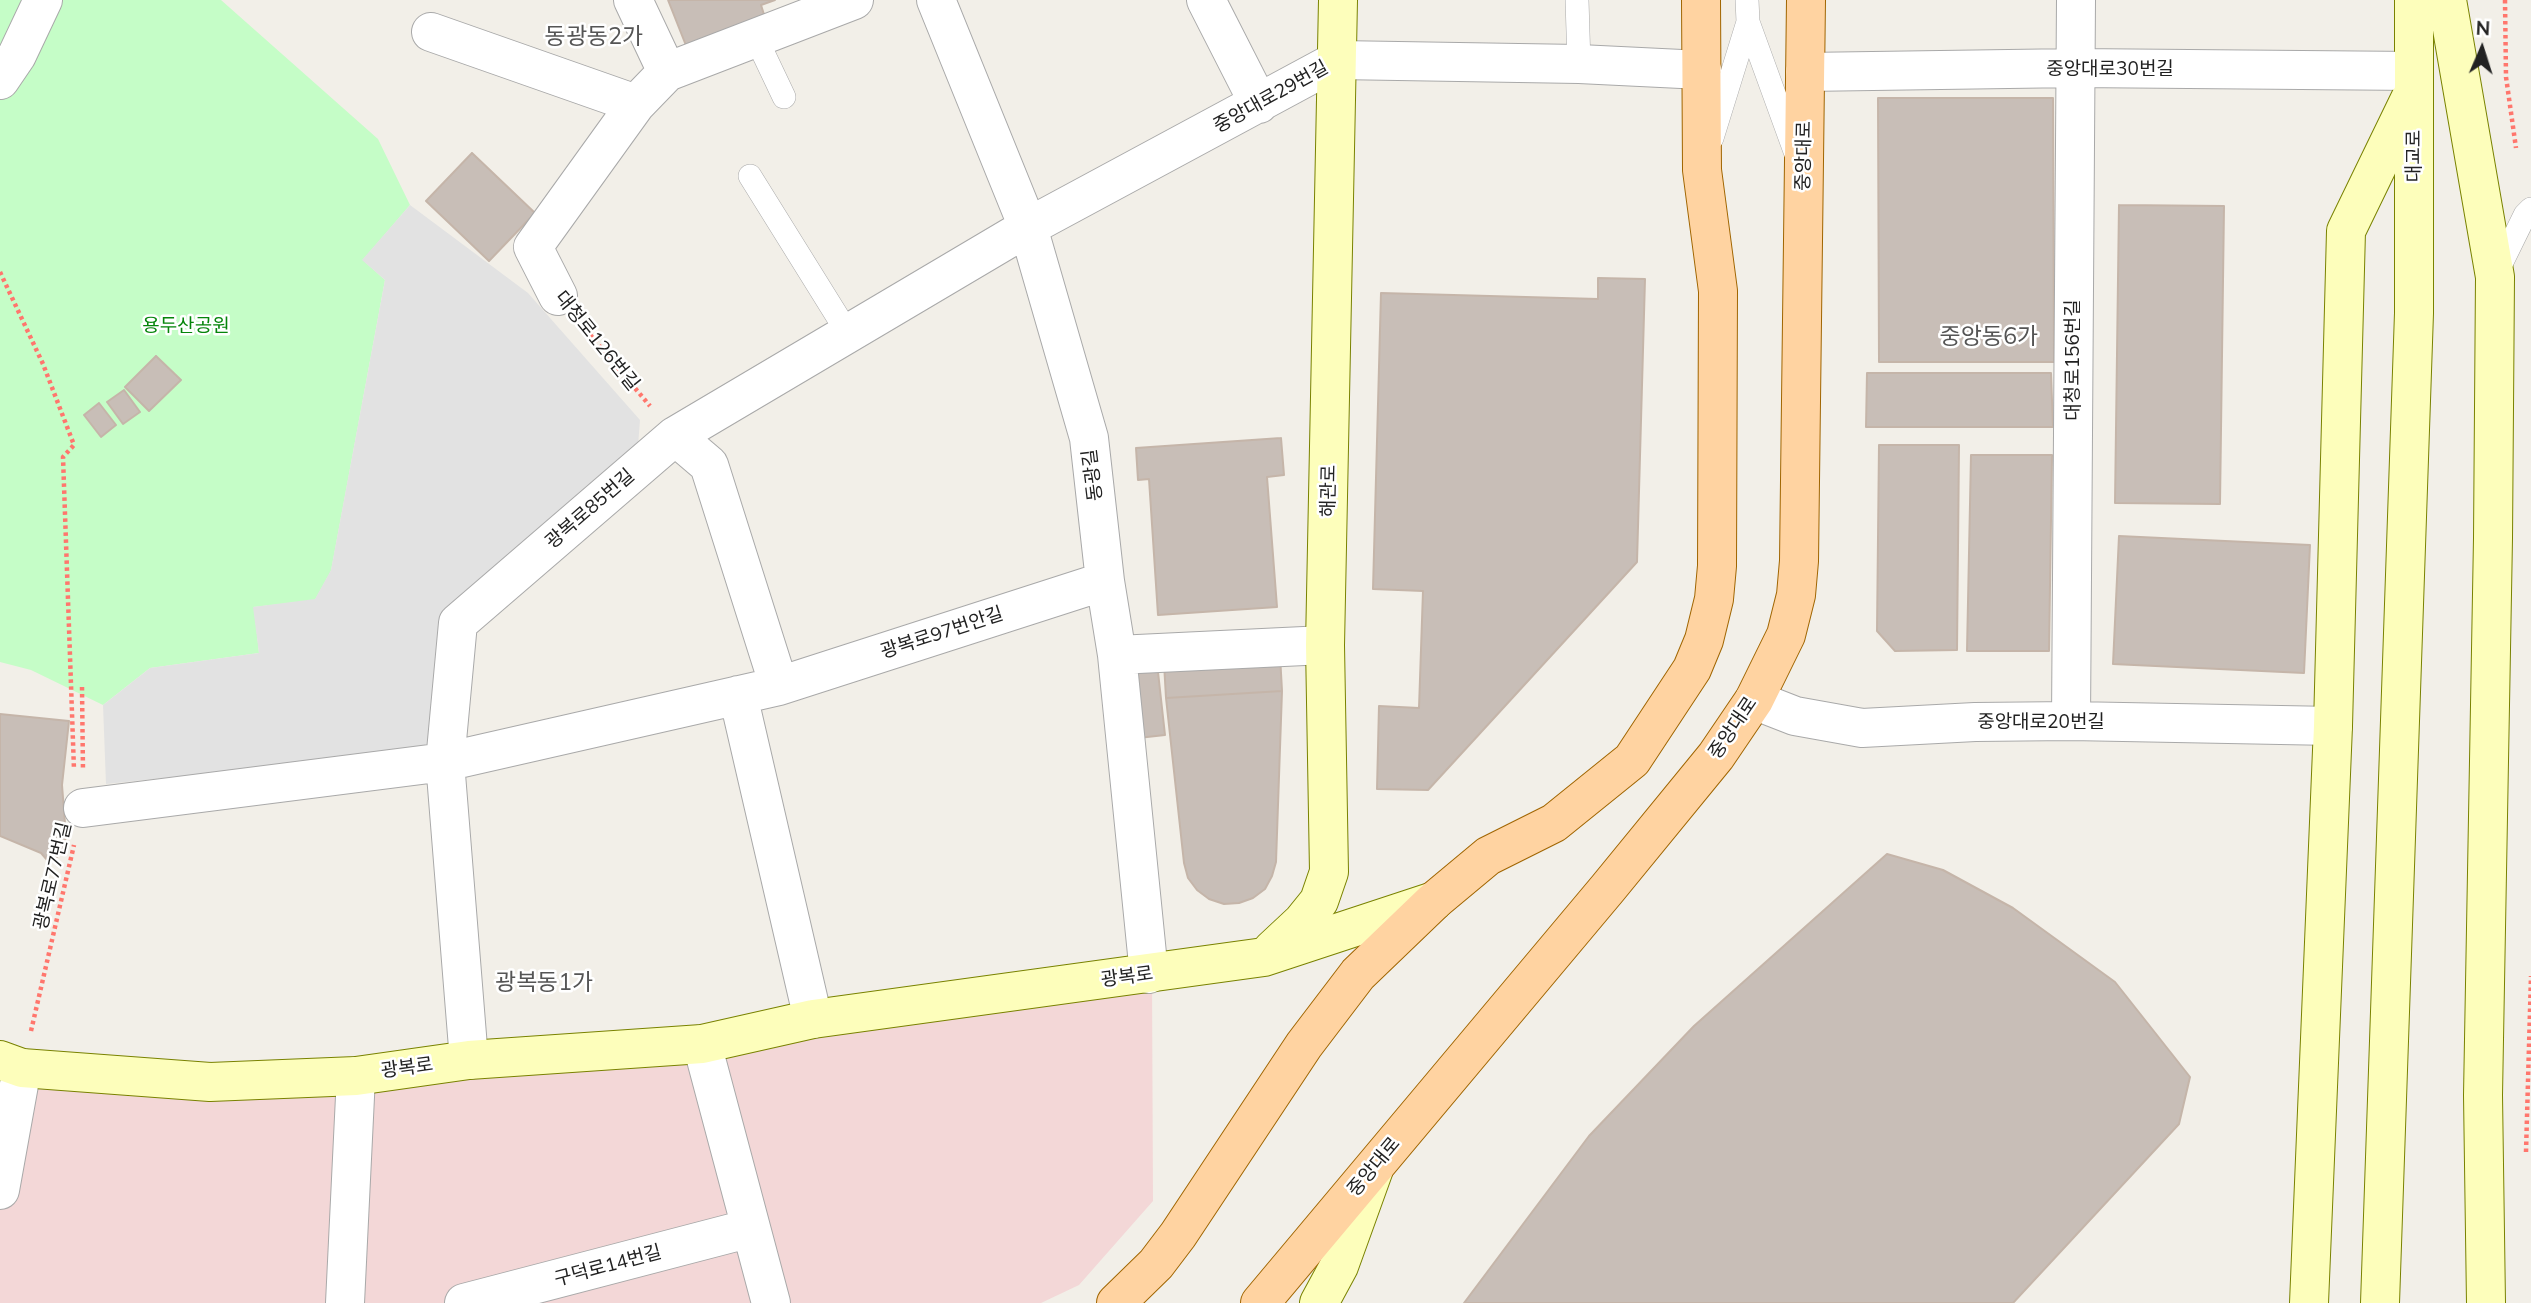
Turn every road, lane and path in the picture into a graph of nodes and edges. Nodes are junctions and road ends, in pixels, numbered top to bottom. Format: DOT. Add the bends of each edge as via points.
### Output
graph roads {
  1 [pos="43,0"];
  2 [pos="634,0"];
  3 [pos="854,0"];
  4 [pos="936,0"];
  5 [pos="1206,0"];
  6 [pos="1338,0"];
  7 [pos="1577,0"];
  8 [pos="1701,0"];
  9 [pos="1806,0"];
  10 [pos="2076,0"];
  11 [pos="2414,0"];
  12 [pos="2447,0"];
  13 [pos="2505,0"];
  14 [pos="1747,11"];
  15 [pos="431,32"];
  16 [pos="756,38"];
  17 [pos="1338,60"];
  18 [pos="1579,64"];
  19 [pos="2076,68"];
  20 [pos="1702,69"];
  21 [pos="667,72"];
  22 [pos="1805,72"];
  23 [pos="0,80"];
  24 [pos="2414,81"];
  25 [pos="785,97"];
  26 [pos="636,104"];
  27 [pos="1259,104"];
  28 [pos="1702,170"];
  29 [pos="750,176"];
  30 [pos="1804,176"];
  31 [pos="2528,212"];
  32 [pos="1028,227"];
  33 [pos="0,272"];
  34 [pos="2495,277"];
  35 [pos="558,296"];
  36 [pos="849,335"];
  37 [pos="675,436"];
  38 [pos="1105,581"];
  39 [pos="1325,645"];
  40 [pos="1117,655"];
  41 [pos="779,686"];
  42 [pos="82,687"];
  43 [pos="738,695"];
  44 [pos="1754,700"];
  45 [pos="2071,721"];
  46 [pos="2333,726"];
  47 [pos="444,762"];
  48 [pos="83,808"];
  49 [pos="1434,901"];
  50 [pos="1264,957"];
  51 [pos="1149,974"];
  52 [pos="2531,976"];
  53 [pos="813,1019"];
  54 [pos="702,1044"];
  55 [pos="469,1059"];
  56 [pos="11,1064"];
  57 [pos="356,1076"];
  58 [pos="2526,1153"];
  59 [pos="1376,1164"];
  60 [pos="0,1190"];
  61 [pos="751,1228"];
  62 [pos="1156,1264"];
  63 [pos="345,1303"];
  64 [pos="464,1303"];
  65 [pos="771,1303"];
  66 [pos="1116,1303"];
  67 [pos="1144,1303"];
  68 [pos="1260,1303"];
  69 [pos="1320,1303"];
  70 [pos="2309,1303"];
  71 [pos="2380,1303"];
  72 [pos="2486,1303"];
  1 -- 23 [label="street"];
  2 -- 21 [label="street"];
  3 -- 16 [label="street"];
  4 -- 32 [label="street, 동광길"];
  5 -- 27 [label="street"];
  6 -- 17 [label="main road, 해관로"];
  7 -- 18 [label="lane"];
  8 -- 20 [label="main road"];
  9 -- 22 [label="main road, 중앙대로"];
  10 -- 19 [label="street, 대청로156번길"];
  11 -- 24 [label="main road, 대교로"];
  12 -- 34 [label="main road"];
  13 -- 31 [label="path" via="2506,77"];
  14 -- 28 [label="lane"];
  14 -- 30 [label="lane"];
  15 -- 26 [label="street"];
  16 -- 21 [label="street"];
  16 -- 25 [label="lane"];
  17 -- 18 [label="street, 중앙대로29번길"];
  17 -- 27 [label="street, 중앙대로29번길"];
  17 -- 39 [label="main road, 해관로"];
  18 -- 20 [label="street, 중앙대로29번길"];
  19 -- 22 [label="street, 중앙대로30번길"];
  19 -- 24 [label="street, 중앙대로30번길"];
  19 -- 45 [label="street, 대청로156번길"];
  20 -- 28 [label="main road"];
  21 -- 26 [label="street, 대청로126번길"];
  22 -- 30 [label="main road, 중앙대로"];
  24 -- 46 [label="main road" via="2346,231"];
  24 -- 71 [label="main road, 대교로" via="2414,313"];
  26 -- 35 [label="street, 대청로126번길" via="533,247"];
  27 -- 32 [label="street, 중앙대로29번길"];
  28 -- 49 [label="main road" via="1718,292 1717,566 1704,640 1692,669 1632,760 1554,823 1489,856"];
  29 -- 36 [label="lane"];
  30 -- 44 [label="main road, 중앙대로" via="1800,561 1786,635"];
  31 -- 34 [label="lane"];
  32 -- 36 [label="street, 광복로85번길"];
  32 -- 38 [label="street, 동광길" via="1089,438"];
  33 -- 48 [label="path" via="74,445 64,457 75,796"];
  34 -- 72 [label="main road" via="2483,1096"];
  35 -- 37 [label="path, 대청로126번길"];
  36 -- 37 [label="street, 광복로85번길"];
  37 -- 41 [label="street" via="709,465"];
  37 -- 47 [label="street, 광복로85번길" via="458,623"];
  38 -- 40 [label="street, 동광길"];
  38 -- 41 [label="street, 광복로97번안길"];
  39 -- 40 [label="street"];
  39 -- 50 [label="main road, 해관로" via="1329,872 1320,901"];
  40 -- 51 [label="street, 동광길"];
  41 -- 43 [label="street, 광복로97번안길"];
  42 -- 48 [label="path, 광복로77번길"];
  43 -- 47 [label="street, 광복로97번안길"];
  43 -- 53 [label="street"];
  44 -- 45 [label="street, 중앙대로20번길" via="1795,716 1862,728"];
  44 -- 59 [label="main road, 중앙대로" via="1716,755 1616,878"];
  45 -- 46 [label="street, 중앙대로20번길"];
  46 -- 70 [label="main road"];
  47 -- 48 [label="street"];
  47 -- 55 [label="street, 광복로85번길"];
  48 -- 56 [label="path, 광복로77번길"];
  49 -- 50 [label="main road, 광복로"];
  49 -- 62 [label="main road" via="1358,974 1304,1045"];
  50 -- 51 [label="main road, 광복로"];
  51 -- 53 [label="main road, 광복로"];
  52 -- 58 [label="path"];
  53 -- 54 [label="main road, 광복로"];
  54 -- 55 [label="main road, 광복로"];
  54 -- 61 [label="street"];
  55 -- 57 [label="main road, 광복로"];
  56 -- 57 [label="main road, 광복로" via="210,1082"];
  56 -- 60 [label="street"];
  57 -- 63 [label="street"];
  59 -- 68 [label="main road, 중앙대로"];
  59 -- 69 [label="main road" via="1339,1266"];
  61 -- 64 [label="street, 구덕로14번길"];
  61 -- 65 [label="street"];
  62 -- 66 [label="main road"];
  62 -- 67 [label="main road"];
}
